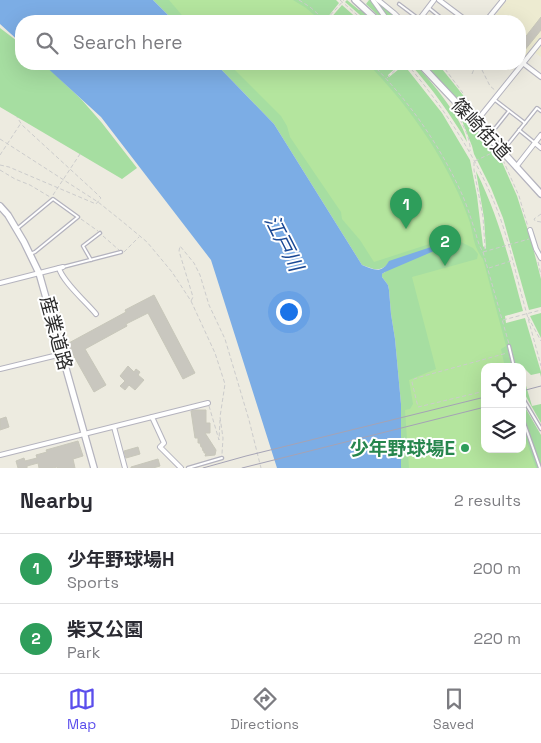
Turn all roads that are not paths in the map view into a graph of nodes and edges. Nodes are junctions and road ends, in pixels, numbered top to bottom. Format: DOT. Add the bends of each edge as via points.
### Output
graph roads {
  1 [pos="355,0"];
  2 [pos="373,0"];
  3 [pos="378,0"];
  4 [pos="434,0"];
  5 [pos="439,0"];
  6 [pos="503,0"];
  7 [pos="400,4"];
  8 [pos="428,8"];
  9 [pos="371,15"];
  10 [pos="384,15"];
  11 [pos="396,15"];
  12 [pos="413,15"];
  13 [pos="423,15"];
  14 [pos="437,15"];
  15 [pos="459,15"];
  16 [pos="491,15"];
  17 [pos="541,41"];
  18 [pos="526,58"];
  19 [pos="526,65"];
  20 [pos="426,70"];
  21 [pos="516,70"];
  22 [pos="541,78"];
  23 [pos="494,100"];
  24 [pos="461,108"];
  25 [pos="509,111"];
  26 [pos="541,111"];
  27 [pos="459,116"];
  28 [pos="475,122"];
  29 [pos="525,123"];
  30 [pos="519,130"];
  31 [pos="541,135"];
  32 [pos="489,137"];
  33 [pos="535,143"];
  34 [pos="541,148"];
  35 [pos="502,151"];
  36 [pos="516,166"];
  37 [pos="541,194"];
  38 [pos="0,206"];
  39 [pos="16,229"];
  40 [pos="529,230"];
  41 [pos="100,233"];
  42 [pos="121,252"];
  43 [pos="30,254"];
  44 [pos="539,258"];
  45 [pos="91,260"];
  46 [pos="61,268"];
  47 [pos="39,274"];
  48 [pos="0,283"];
  49 [pos="96,314"];
  50 [pos="509,346"];
  51 [pos="62,354"];
  52 [pos="513,363"];
  53 [pos="0,369"];
  54 [pos="208,403"];
  55 [pos="526,404"];
  56 [pos="152,417"];
  57 [pos="114,427"];
  58 [pos="526,428"];
  59 [pos="541,430"];
  60 [pos="84,434"];
  61 [pos="0,455"];
  62 [pos="222,458"];
  63 [pos="94,468"];
  64 [pos="125,468"];
  65 [pos="181,468"];
  66 [pos="188,468"];
  67 [pos="540,468"];
  1 -- 9 [label="main road"];
  2 -- 10 [label="street"];
  3 -- 11 [label="street"];
  4 -- 8 [label="street"];
  5 -- 15 [label="street"];
  6 -- 16 [label="street"];
  7 -- 12 [label="lane"];
  8 -- 13 [label="street"];
  8 -- 14 [label="lane"];
  17 -- 18 [label="street"];
  19 -- 22 [label="street"];
  20 -- 24 [label="main road, 篠崎街道"];
  21 -- 23 [label="street"];
  23 -- 25 [label="lane"];
  23 -- 28 [label="street"];
  24 -- 27 [label="lane"];
  24 -- 28 [label="main road, 篠崎街道"];
  25 -- 29 [label="lane"];
  25 -- 32 [label="lane"];
  26 -- 29 [label="lane" via="537,108"];
  28 -- 32 [label="main road, 篠崎街道"];
  29 -- 30 [label="lane"];
  30 -- 33 [label="lane"];
  30 -- 35 [label="lane"];
  31 -- 33 [label="street"];
  32 -- 35 [label="main road, 篠崎街道"];
  33 -- 34 [label="street"];
  33 -- 36 [label="street"];
  35 -- 36 [label="main road, 篠崎街道"];
  36 -- 37 [label="main road, 篠崎街道"];
  38 -- 39 [label="main road, 産業道路"];
  39 -- 43 [label="main road, 産業道路"];
  39 -- 43 [label="lane" via="52,199 78,217"];
  40 -- 44 [label="street"];
  41 -- 45 [label="lane" via="83,246"];
  42 -- 45 [label="lane"];
  43 -- 47 [label="main road, 産業道路"];
  45 -- 46 [label="lane"];
  46 -- 47 [label="street"];
  46 -- 49 [label="street" via="59,272"];
  47 -- 48 [label="street"];
  47 -- 51 [label="main road, 産業道路"];
  50 -- 52 [label="lane"];
  51 -- 53 [label="street"];
  51 -- 60 [label="main road, 産業道路"];
  54 -- 56 [label="street"];
  55 -- 59 [label="lane"];
  56 -- 57 [label="street"];
  56 -- 65 [label="street" via="164,443 160,447"];
  57 -- 60 [label="street"];
  57 -- 64 [label="street"];
  58 -- 67 [label="lane"];
  60 -- 61 [label="street"];
  60 -- 63 [label="main road, 産業道路"];
  62 -- 66 [label="lane"];
}
